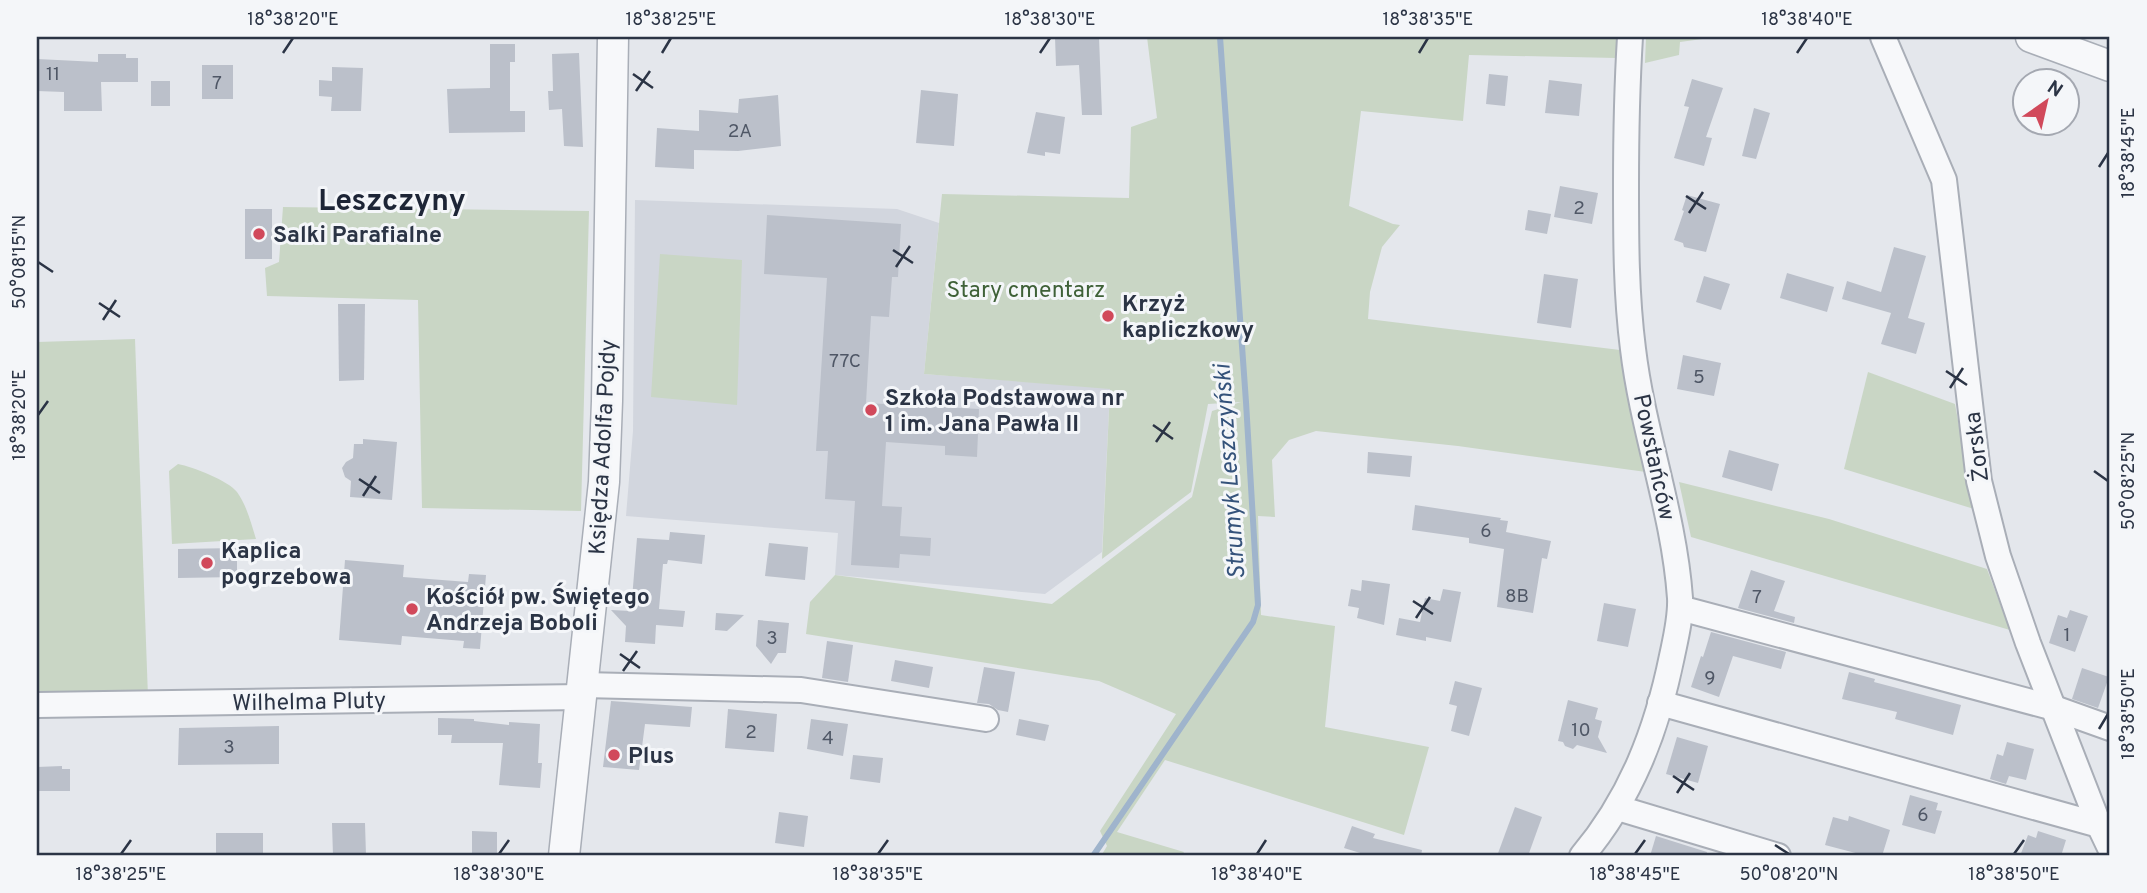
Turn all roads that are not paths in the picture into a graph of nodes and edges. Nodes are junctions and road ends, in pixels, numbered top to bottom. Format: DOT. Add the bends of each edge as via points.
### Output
graph roads {
  1 [pos="613,37"];
  2 [pos="1630,37"];
  3 [pos="1883,37"];
  4 [pos="2031,37"];
  5 [pos="2110,66"];
  6 [pos="1680,608"];
  7 [pos="582,691"];
  8 [pos="1660,703"];
  9 [pos="37,705"];
  10 [pos="2054,708"];
  11 [pos="986,719"];
  12 [pos="2110,728"];
  13 [pos="1618,808"];
  14 [pos="2099,825"];
  15 [pos="2110,848"];
  16 [pos="564,856"];
  17 [pos="1582,856"];
  18 [pos="1778,856"];
  1 -- 7 [label="street, Księdza Adolfa Pojdy" via="606,442"];
  2 -- 6 [label="street, Powstańców" via="1626,281 1633,352 1674,544"];
  3 -- 10 [label="street, Żorska" via="1944,180 1979,481 1998,556"];
  4 -- 5 [label="street"];
  6 -- 8 [label="street, Powstańców"];
  6 -- 10 [label="street"];
  7 -- 9 [label="street, Wilhelma Pluty"];
  7 -- 11 [label="street, Wilhelma Pluty" via="801,690"];
  7 -- 16 [label="street, Księdza Adolfa Pojdy"];
  8 -- 13 [label="street, Powstańców" via="1644,753"];
  8 -- 14 [label="street"];
  10 -- 12 [label="street"];
  10 -- 14 [label="street, Żorska"];
  13 -- 17 [label="street, Powstańców"];
  13 -- 18 [label="street"];
  14 -- 15 [label="street, Żorska"];
}
